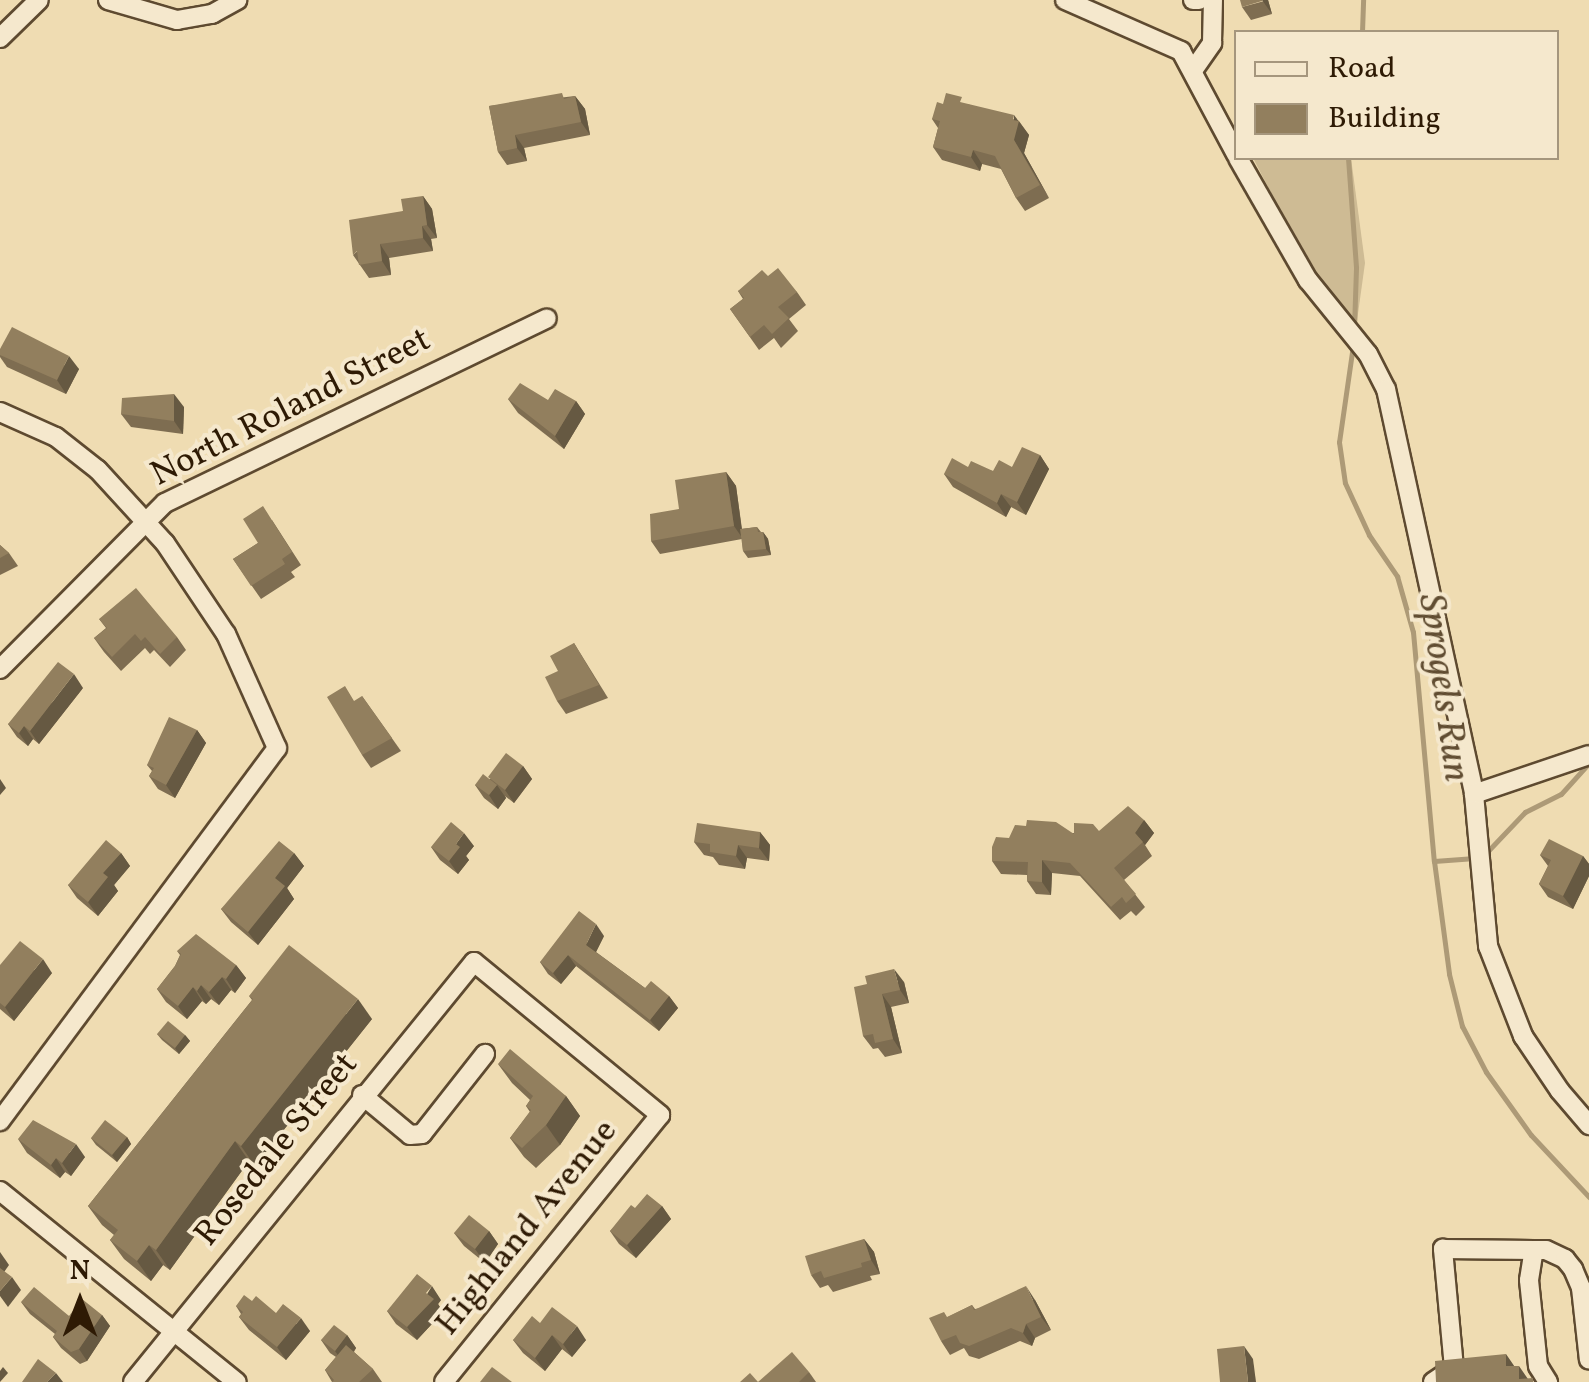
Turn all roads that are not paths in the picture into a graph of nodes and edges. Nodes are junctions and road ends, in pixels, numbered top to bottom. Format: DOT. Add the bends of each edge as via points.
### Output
graph roads {
  1 [pos="39,0"];
  2 [pos="108,0"];
  3 [pos="237,0"];
  4 [pos="1064,0"];
  5 [pos="1213,0"];
  6 [pos="0,38"];
  7 [pos="1194,69"];
  8 [pos="1234,148"];
  9 [pos="1240,160"];
  10 [pos="547,318"];
  11 [pos="0,412"];
  12 [pos="145,522"];
  13 [pos="0,669"];
  14 [pos="1585,756"];
  15 [pos="1474,794"];
  16 [pos="485,1054"];
  17 [pos="362,1095"];
  18 [pos="660,1114"];
  19 [pos="0,1121"];
  20 [pos="1589,1126"];
  21 [pos="0,1191"];
  22 [pos="1534,1250"];
  23 [pos="174,1331"];
  24 [pos="1589,1360"];
  25 [pos="133,1382"];
  26 [pos="237,1382"];
  27 [pos="444,1382"];
  28 [pos="1433,1382"];
  29 [pos="1548,1382"];
  1 -- 6 [label="street"];
  2 -- 3 [label="street" via="177,20 212,14"];
  4 -- 7 [label="street" via="1168,42"];
  5 -- 7 [label="street" via="1212,43"];
  7 -- 8 [label="street"];
  9 -- 15 [label="street" via="1300,266 1368,354 1392,411"];
  10 -- 12 [label="street, North Roland Street" via="165,504"];
  11 -- 12 [label="street" via="56,438 98,470"];
  12 -- 13 [label="street, North Roland Street"];
  12 -- 19 [label="street" via="187,570 226,634 277,748"];
  14 -- 15 [label="street"];
  15 -- 20 [label="street" via="1488,946 1512,1013"];
  16 -- 17 [label="street" via="422,1134 410,1135"];
  17 -- 18 [label="street, Rosedale Street" via="474,962"];
  17 -- 23 [label="street, Rosedale Street"];
  18 -- 27 [label="street, Highland Avenue"];
  21 -- 23 [label="street"];
  22 -- 24 [label="street" via="1565,1258 1573,1270"];
  22 -- 28 [label="street" via="1443,1248 1454,1368"];
  22 -- 29 [label="street" via="1534,1332 1538,1366"];
  23 -- 25 [label="street, Rosedale Street"];
  23 -- 26 [label="street"];
}
